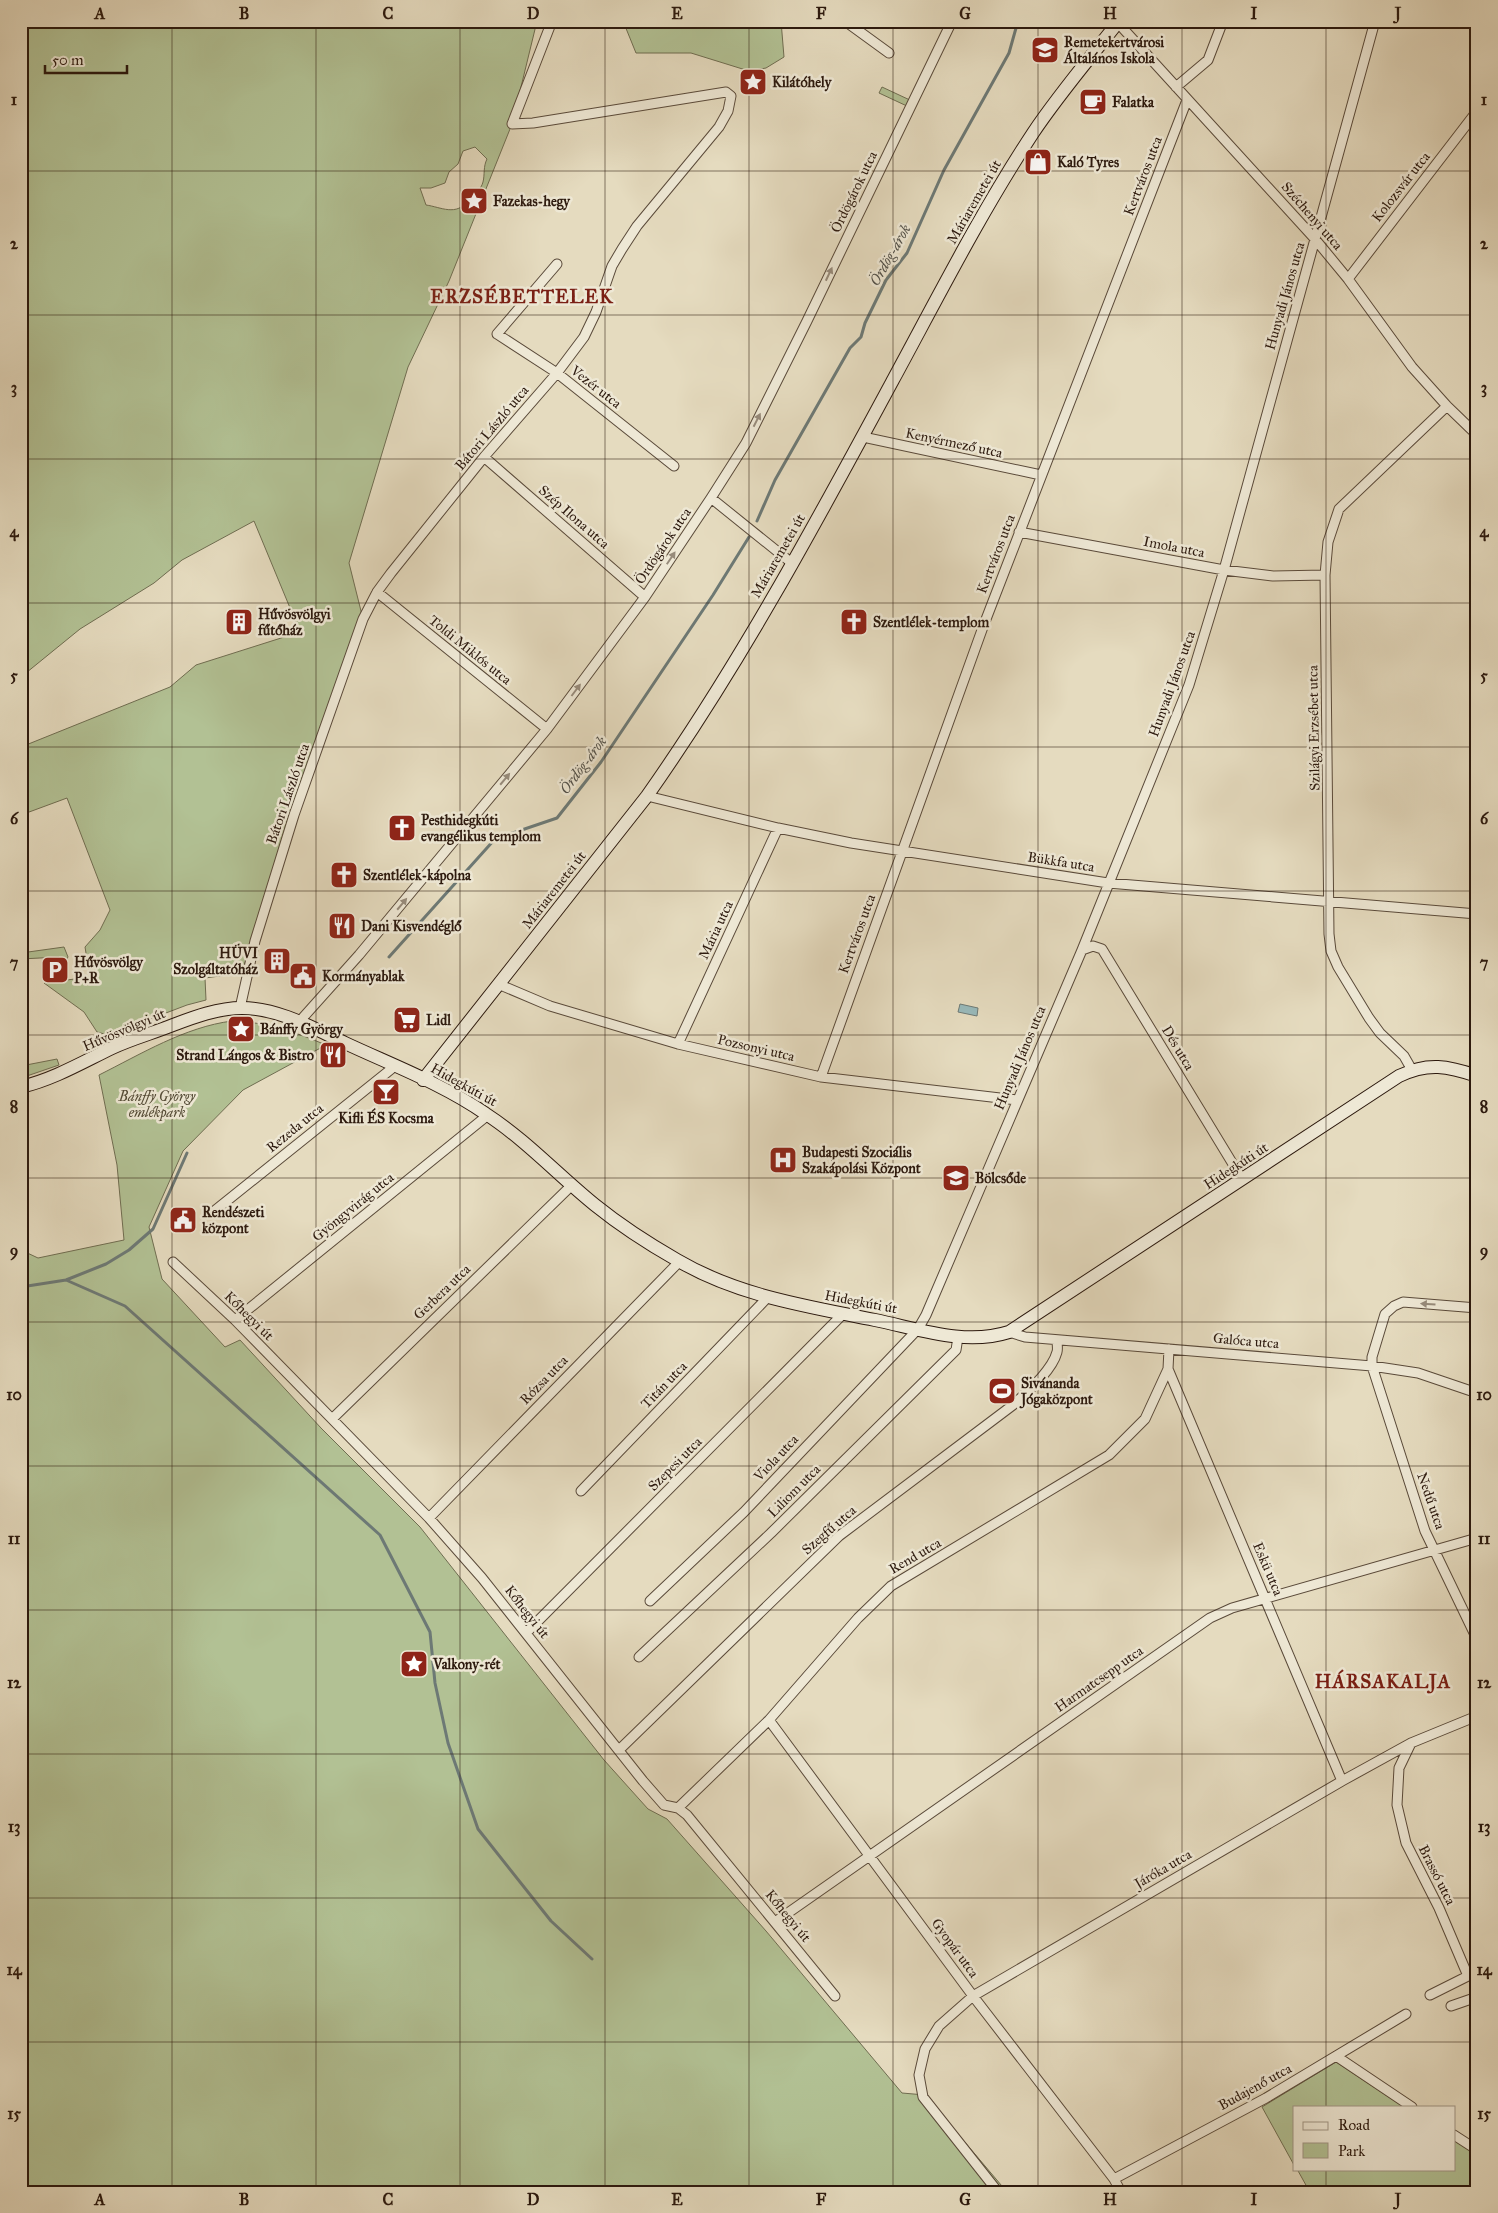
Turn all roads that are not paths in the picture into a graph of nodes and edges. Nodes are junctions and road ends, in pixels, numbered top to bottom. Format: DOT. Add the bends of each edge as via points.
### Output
graph roads {
  1 [pos="552,21"];
  2 [pos="845,21"];
  3 [pos="952,21"];
  4 [pos="1224,21"];
  5 [pos="1375,21"];
  6 [pos="1119,22"];
  7 [pos="889,52"];
  8 [pos="1176,87"];
  9 [pos="1188,100"];
  10 [pos="1477,111"];
  11 [pos="1315,239"];
  12 [pos="557,264"];
  13 [pos="1348,279"];
  14 [pos="557,373"];
  15 [pos="1447,406"];
  16 [pos="1477,435"];
  17 [pos="862,437"];
  18 [pos="484,457"];
  19 [pos="674,466"];
  20 [pos="1041,475"];
  21 [pos="711,498"];
  22 [pos="1019,532"];
  23 [pos="792,564"];
  24 [pos="1224,570"];
  25 [pos="1326,575"];
  26 [pos="377,592"];
  27 [pos="645,597"];
  28 [pos="547,729"];
  29 [pos="647,796"];
  30 [pos="778,828"];
  31 [pos="901,852"];
  32 [pos="1108,884"];
  33 [pos="1329,902"];
  34 [pos="1477,914"];
  35 [pos="1082,950"];
  36 [pos="498,984"];
  37 [pos="240,1008"];
  38 [pos="299,1022"];
  39 [pos="678,1044"];
  40 [pos="394,1066"];
  41 [pos="1412,1070"];
  42 [pos="1477,1076"];
  43 [pos="821,1077"];
  44 [pos="423,1080"];
  45 [pos="21,1087"];
  46 [pos="1017,1100"];
  47 [pos="488,1115"];
  48 [pos="1239,1174"];
  49 [pos="572,1186"];
  50 [pos="213,1212"];
  51 [pos="174,1262"];
  52 [pos="679,1262"];
  53 [pos="768,1298"];
  54 [pos="1477,1308"];
  55 [pos="843,1314"];
  56 [pos="235,1320"];
  57 [pos="918,1329"];
  58 [pos="1009,1332"];
  59 [pos="958,1337"];
  60 [pos="1057,1340"];
  61 [pos="1169,1349"];
  62 [pos="1372,1366"];
  63 [pos="1168,1369"];
  64 [pos="1477,1394"];
  65 [pos="332,1419"];
  66 [pos="581,1491"];
  67 [pos="429,1518"];
  68 [pos="1477,1538"];
  69 [pos="1434,1551"];
  70 [pos="1266,1598"];
  71 [pos="650,1601"];
  72 [pos="526,1633"];
  73 [pos="1477,1639"];
  74 [pos="639,1657"];
  75 [pos="1477,1716"];
  76 [pos="769,1720"];
  77 [pos="1411,1742"];
  78 [pos="619,1750"];
  79 [pos="1342,1781"];
  80 [pos="678,1808"];
  81 [pos="871,1856"];
  82 [pos="775,1922"];
  83 [pos="835,1996"];
  84 [pos="973,1996"];
  85 [pos="1430,1996"];
  86 [pos="1477,1997"];
  87 [pos="1451,2006"];
  88 [pos="1406,2014"];
  89 [pos="1336,2056"];
  90 [pos="1411,2106"];
  91 [pos="1456,2136"];
  92 [pos="1471,2146"];
  93 [pos="1114,2178"];
  94 [pos="998,2192"];
  95 [pos="1121,2192"];
  1 -- 14 [label="street, Bátori László utca" via="512,124 726,92 731,96 728,111 719,127 637,226 622,249 584,337"];
  2 -- 7 [label="street"];
  21 -- 3 [label="street, Ördögárok utca, one-way" via="754,426 808,321"];
  4 -- 8 [label="street" via="1208,60"];
  5 -- 11 [label="street, Hunyadi János utca"];
  6 -- 8 [label="street, Széchenyi utca"];
  6 -- 17 [label="main road, Máriaremetei út" via="1035,130 1005,178"];
  8 -- 9 [label="street, Széchenyi utca"];
  9 -- 11 [label="street, Széchenyi utca"];
  9 -- 20 [label="street, Kertváros utca"];
  10 -- 13 [label="street, Kolozsvár utca"];
  11 -- 13 [label="street, Széchenyi utca"];
  11 -- 24 [label="street, Hunyadi János utca"];
  12 -- 14 [label="street, Vezér utca" via="497,334"];
  13 -- 15 [label="street, Széchenyi utca" via="1412,367"];
  14 -- 18 [label="street, Bátori László utca"];
  14 -- 19 [label="street, Vezér utca"];
  15 -- 16 [label="street, Széchenyi utca"];
  15 -- 25 [label="street, Szilágyi Erzsébet utca" via="1339,509 1328,542"];
  17 -- 20 [label="street, Kenyérmező utca"];
  17 -- 23 [label="main road, Máriaremetei út"];
  18 -- 26 [label="street, Bátori László utca"];
  18 -- 27 [label="street, Szép Ilona utca"];
  20 -- 22 [label="street, Kertváros utca"];
  21 -- 23 [label="street"];
  27 -- 21 [label="street, Ördögárok utca, one-way"];
  22 -- 24 [label="street, Imola utca"];
  22 -- 31 [label="street, Kertváros utca"];
  23 -- 29 [label="main road, Máriaremetei út" via="698,720"];
  24 -- 25 [label="street, Imola utca" via="1273,576"];
  24 -- 32 [label="street, Hunyadi János utca" via="1188,685"];
  25 -- 33 [label="street, Szilágyi Erzsébet utca"];
  26 -- 28 [label="street, Toldi Miklós utca"];
  26 -- 37 [label="street, Bátori László utca" via="363,618 294,815 255,941"];
  28 -- 27 [label="street, Ördögárok utca, one-way"];
  38 -- 28 [label="street, Ördögárok utca, one-way" via="359,955"];
  29 -- 30 [label="street, Bükkfa utca"];
  29 -- 36 [label="main road, Máriaremetei út"];
  30 -- 31 [label="street, Bükkfa utca"];
  30 -- 39 [label="street, Mária utca"];
  31 -- 32 [label="street, Bükkfa utca"];
  31 -- 43 [label="street, Kertváros utca"];
  32 -- 33 [label="street, Bükkfa utca"];
  32 -- 35 [label="street, Hunyadi János utca"];
  33 -- 34 [label="street, Bükkfa utca"];
  33 -- 41 [label="street, Szilágyi Erzsébet utca" via="1331,951 1338,967 1369,1018 1404,1056"];
  35 -- 46 [label="street, Hunyadi János utca"];
  35 -- 48 [label="street, Dés utca" via="1093,946 1102,949"];
  36 -- 39 [label="street, Pozsonyi utca" via="550,1006"];
  36 -- 44 [label="main road, Máriaremetei út"];
  37 -- 38 [label="main road, Hidegkúti út" via="261,1010"];
  37 -- 45 [label="main road, Hűvösvölgyi út" via="186,1020 113,1048 48,1079"];
  38 -- 40 [label="main road, Hidegkúti út"];
  39 -- 43 [label="street, Pozsonyi utca"];
  40 -- 44 [label="main road, Hidegkúti út"];
  40 -- 50 [label="street, Rezeda utca"];
  41 -- 42 [label="main road, Hidegkúti út" via="1448,1068"];
  41 -- 48 [label="main road, Hidegkúti út"];
  43 -- 46 [label="street, Pozsonyi utca"];
  44 -- 47 [label="main road, Hidegkúti út"];
  46 -- 57 [label="street, Hunyadi János utca"];
  47 -- 49 [label="main road, Hidegkúti út"];
  47 -- 56 [label="street, Gyöngyvirág utca"];
  48 -- 58 [label="main road, Hidegkúti út"];
  49 -- 52 [label="main road, Hidegkúti út" via="624,1227"];
  49 -- 65 [label="street, Gerbera utca"];
  51 -- 56 [label="street, Kőhegyi út"];
  52 -- 53 [label="main road, Hidegkúti út"];
  52 -- 67 [label="street, Rózsa utca"];
  53 -- 55 [label="main road, Hidegkúti út"];
  53 -- 66 [label="street, Titán utca"];
  54 -- 62 [label="street, one-way" via="1404,1302 1394,1306 1381,1322"];
  55 -- 57 [label="main road, Hidegkúti út"];
  55 -- 72 [label="street, Szepesi utca"];
  56 -- 65 [label="street, Kőhegyi út"];
  57 -- 59 [label="main road, Hidegkúti út"];
  57 -- 71 [label="street, Viola utca" via="744,1512"];
  58 -- 59 [label="main road, Hidegkúti út" via="992,1338"];
  58 -- 60 [label="street, Galóca utca"];
  59 -- 74 [label="street, Liliom utca" via="956,1350 771,1533"];
  60 -- 61 [label="street, Galóca utca"];
  60 -- 78 [label="street, Szegfű utca" via="1057,1352 1051,1364 1013,1405 839,1536"];
  61 -- 62 [label="street, Galóca utca"];
  61 -- 63 [label="street, Rend utca"];
  62 -- 64 [label="street, Galóca utca" via="1418,1373"];
  62 -- 69 [label="street, Nedű utca"];
  63 -- 70 [label="street, Eskü utca"];
  63 -- 76 [label="street, Rend utca" via="1145,1419 1109,1455 891,1586 858,1618"];
  65 -- 67 [label="street, Kőhegyi út"];
  67 -- 72 [label="street, Kőhegyi út"];
  68 -- 69 [label="street, Harmatcsepp utca"];
  69 -- 70 [label="street, Harmatcsepp utca"];
  69 -- 73 [label="street, Nedű utca"];
  70 -- 79 [label="street, Eskü utca"];
  70 -- 81 [label="street, Harmatcsepp utca" via="1210,1618"];
  72 -- 78 [label="street, Kőhegyi út"];
  75 -- 77 [label="street, Járóka utca"];
  76 -- 80 [label="street, Rend utca"];
  76 -- 81 [label="street, Gyopár utca"];
  77 -- 79 [label="street, Járóka utca"];
  77 -- 85 [label="street, Brassó utca" via="1399,1768 1397,1805 1406,1843 1468,1976"];
  78 -- 80 [label="street, Kőhegyi út" via="660,1802"];
  79 -- 84 [label="street, Járóka utca"];
  80 -- 82 [label="street, Kőhegyi út"];
  81 -- 82 [label="street, Harmatcsepp utca"];
  81 -- 84 [label="street, Gyopár utca"];
  82 -- 83 [label="street, Kőhegyi út"];
  84 -- 93 [label="street, Gyopár utca"];
  84 -- 94 [label="street, Járóka utca" via="939,2026 925,2049 920,2075 923,2097"];
  86 -- 87 [label="street"];
  88 -- 89 [label="street, Budajenő utca"];
  89 -- 90 [label="street"];
  89 -- 93 [label="street, Budajenő utca" via="1266,2098"];
  91 -- 92 [label="street"];
  93 -- 95 [label="street, Gyopár utca"];
}
